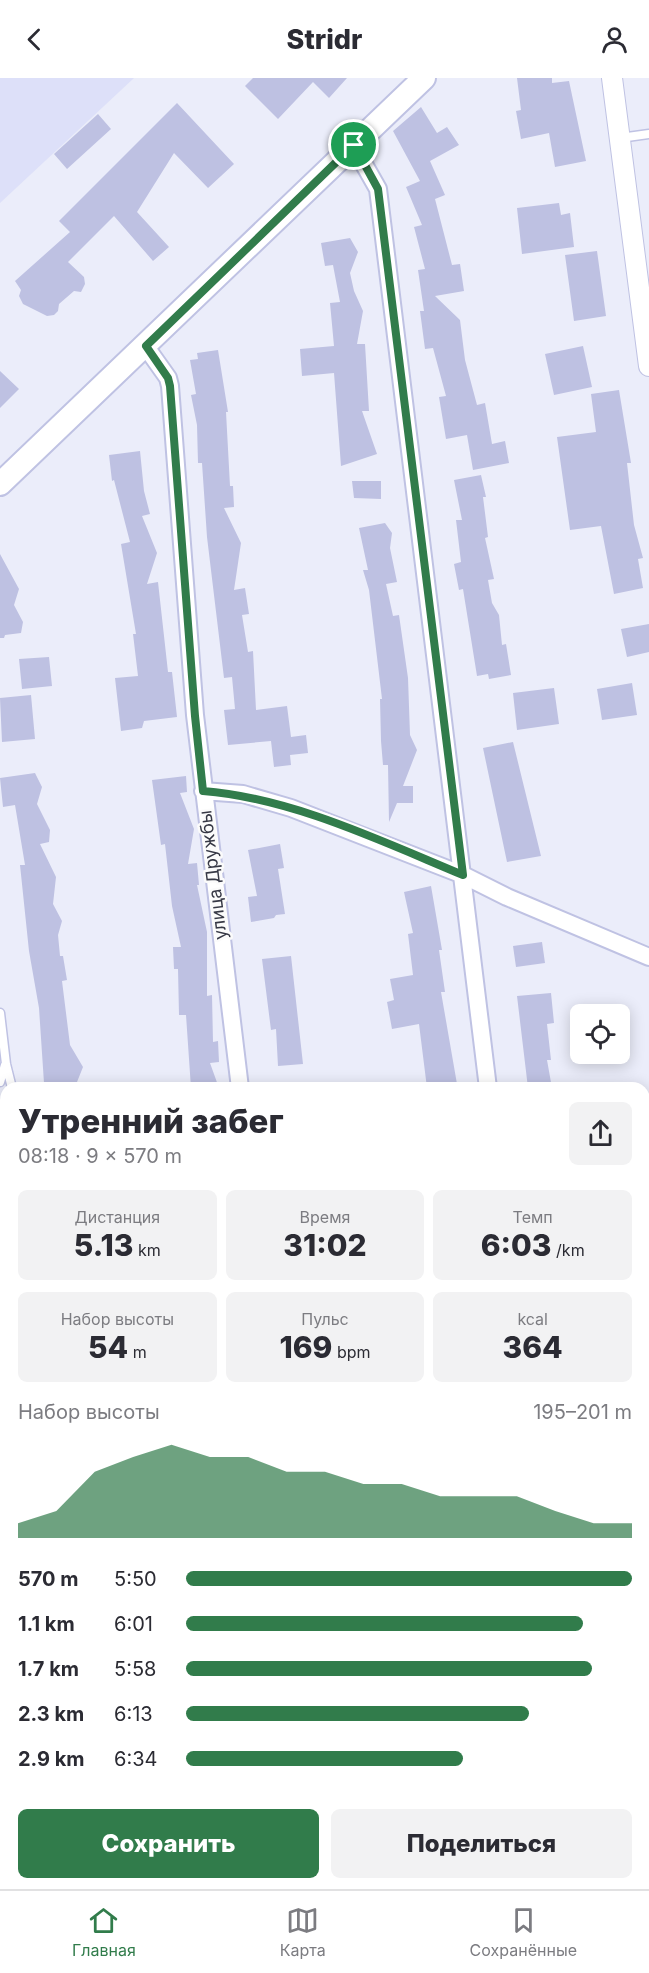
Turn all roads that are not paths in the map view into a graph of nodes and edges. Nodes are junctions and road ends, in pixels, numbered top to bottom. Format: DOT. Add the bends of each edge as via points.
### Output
graph roads {
  1 [pos="424,78"];
  2 [pos="612,78"];
  3 [pos="649,134"];
  4 [pos="619,138"];
  5 [pos="354,145"];
  6 [pos="146,346"];
  7 [pos="648,356"];
  8 [pos="0,484"];
  9 [pos="203,791"];
  10 [pos="463,875"];
  11 [pos="649,957"];
  12 [pos="0,1013"];
  13 [pos="6,1064"];
  14 [pos="0,1082"];
  15 [pos="10,1082"];
  16 [pos="239,1082"];
  17 [pos="487,1082"];
  1 -- 5 [label="main road"];
  2 -- 4 [label="street"];
  3 -- 4 [label="lane"];
  4 -- 7 [label="street"];
  5 -- 6 [label="main road"];
  5 -- 10 [label="street" via="378,189"];
  6 -- 8 [label="main road"];
  6 -- 9 [label="street, улица Дружбы" via="170,386"];
  9 -- 10 [label="street" via="243,794 291,807"];
  9 -- 16 [label="street, улица Дружбы"];
  10 -- 11 [label="street"];
  10 -- 17 [label="street"];
  12 -- 13 [label="lane"];
  13 -- 14 [label="lane"];
  13 -- 15 [label="lane"];
}
